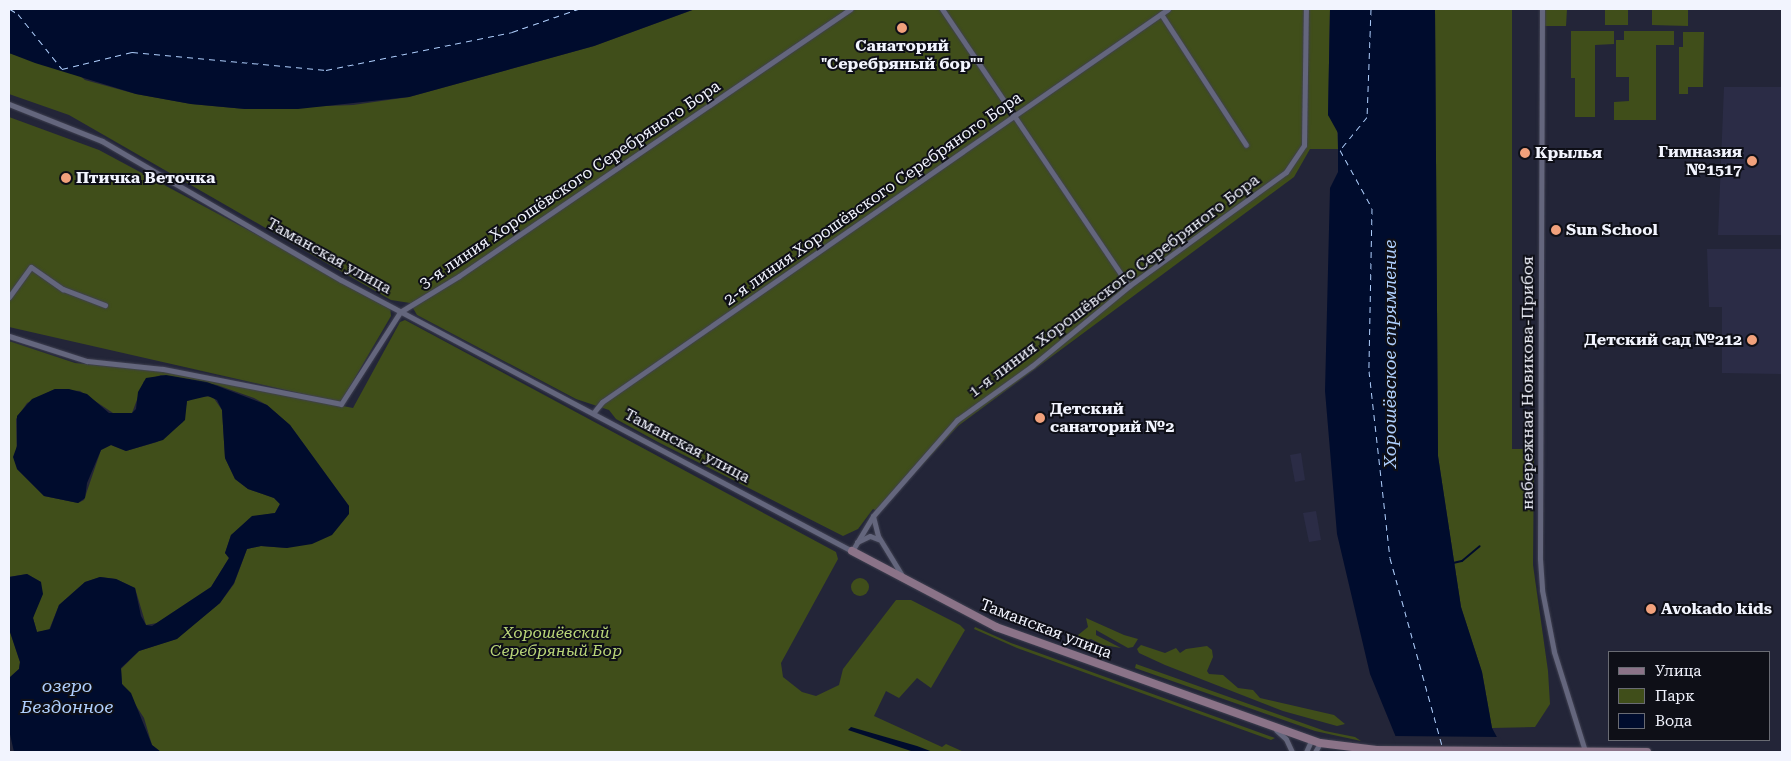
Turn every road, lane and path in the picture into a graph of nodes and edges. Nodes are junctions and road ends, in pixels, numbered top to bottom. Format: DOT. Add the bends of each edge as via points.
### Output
graph roads {
  1 [pos="851,9"];
  2 [pos="942,9"];
  3 [pos="1168,9"];
  4 [pos="1306,9"];
  5 [pos="1542,9"];
  6 [pos="1161,14"];
  7 [pos="9,104"];
  8 [pos="1016,115"];
  9 [pos="1246,144"];
  10 [pos="1129,286"];
  11 [pos="9,297"];
  12 [pos="105,305"];
  13 [pos="400,312"];
  14 [pos="9,336"];
  15 [pos="594,412"];
  16 [pos="873,516"];
  17 [pos="881,541"];
  18 [pos="856,543"];
  19 [pos="852,551"];
  20 [pos="897,567"];
  21 [pos="888,572"];
  22 [pos="914,586"];
  23 [pos="1272,727"];
  24 [pos="1311,740"];
  25 [pos="1320,743"];
  26 [pos="1372,751"];
  27 [pos="1292,752"];
  28 [pos="1306,752"];
  29 [pos="1315,752"];
  30 [pos="1534,752"];
  31 [pos="1586,752"];
  32 [pos="1647,752"];
  1 -- 13 [label="street, 3-я линия Хорошёвского Серебряного Бора" via="459,276"];
  2 -- 8 [label="street"];
  3 -- 6 [label="street, 2-я линия Хорошёвского Серебряного Бора"];
  4 -- 10 [label="street, 1-я линия Хорошёвского Серебряного Бора" via="1304,145 1286,172"];
  5 -- 31 [label="street, набережная Новикова-Прибоя" via="1540,559 1542,590 1554,652"];
  6 -- 8 [label="street, 2-я линия Хорошёвского Серебряного Бора"];
  6 -- 9 [label="street"];
  7 -- 13 [label="street, Таманская улица" via="102,141"];
  8 -- 10 [label="street"];
  8 -- 15 [label="street, 2-я линия Хорошёвского Серебряного Бора" via="602,402"];
  10 -- 16 [label="street, 1-я линия Хорошёвского Серебряного Бора" via="1032,366 957,420"];
  11 -- 12 [label="street" via="31,267 63,289"];
  13 -- 14 [label="street, 3-я линия Хорошёвского Серебряного Бора" via="341,404 163,369 87,361"];
  13 -- 15 [label="street, Таманская улица"];
  15 -- 19 [label="street, Таманская улица"];
  16 -- 17 [label="street"];
  16 -- 18 [label="street, 1-я линия Хорошёвского Серебряного Бора"];
  17 -- 18 [label="street" via="870,536"];
  17 -- 20 [label="street"];
  18 -- 19 [label="street, 1-я линия Хорошёвского Серебряного Бора"];
  19 -- 21 [label="street, Таманская улица"];
  20 -- 21 [label="street"];
  20 -- 22 [label="street"];
  21 -- 22 [label="street, Таманская улица"];
  22 -- 23 [label="street, Таманская улица" via="1030,641"];
  23 -- 24 [label="street, Таманская улица"];
  23 -- 27 [label="street" via="1286,739"];
  24 -- 25 [label="street, Таманская улица"];
  24 -- 28 [label="street"];
  25 -- 26 [label="street, Таманская улица"];
  25 -- 29 [label="street"];
  26 -- 30 [label="street, Таманская улица"];
  30 -- 31 [label="street, Таманская улица"];
  31 -- 32 [label="street, Таманская улица"];
}
